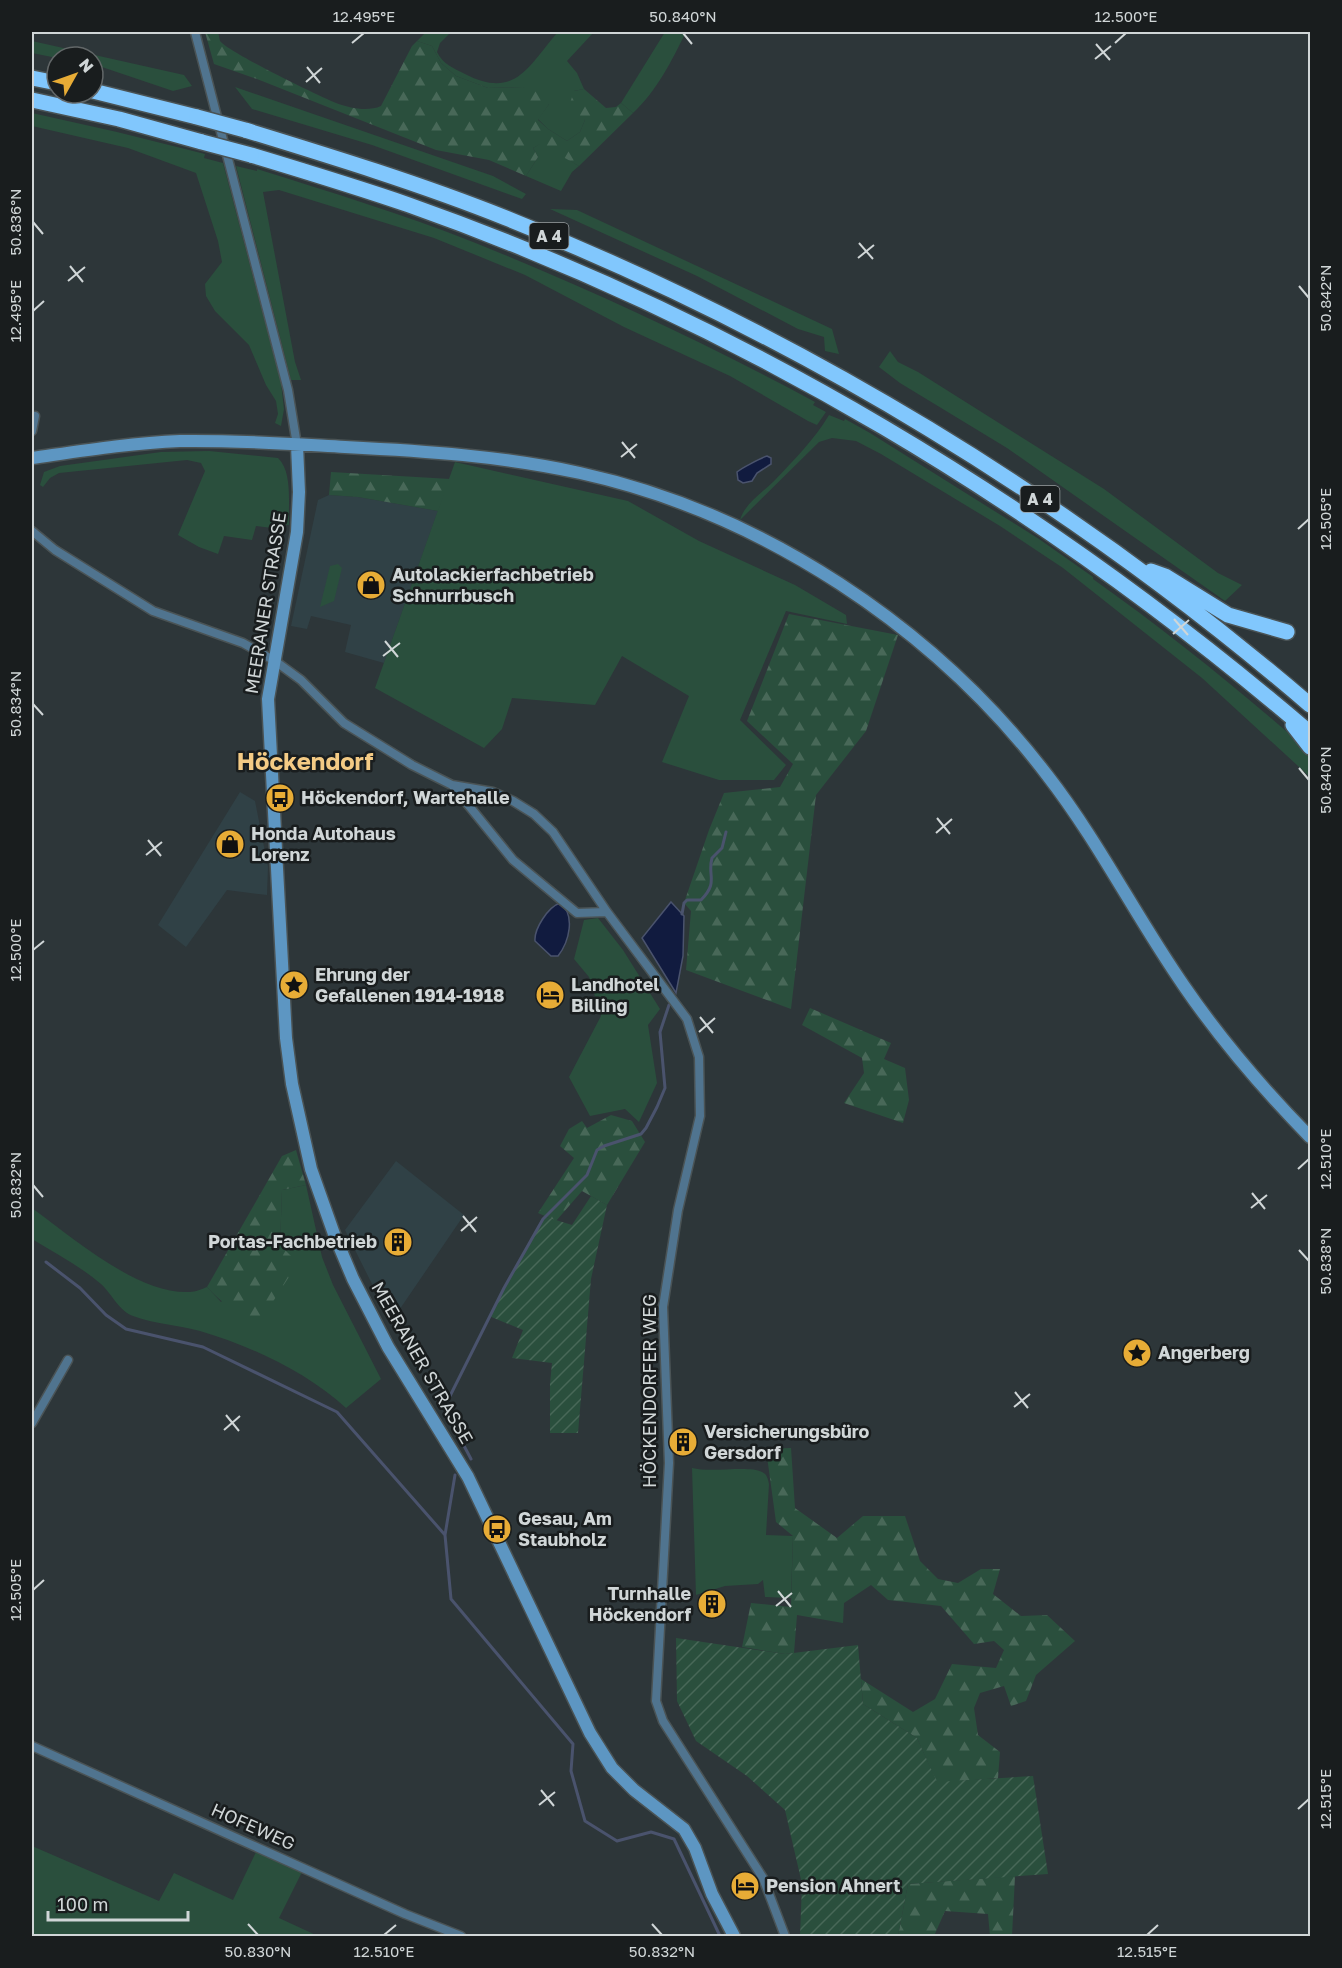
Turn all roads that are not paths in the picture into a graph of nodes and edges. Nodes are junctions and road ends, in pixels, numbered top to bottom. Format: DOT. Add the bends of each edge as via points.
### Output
graph roads {
  1 [pos="195,32"];
  2 [pos="105,94"];
  3 [pos="32,100"];
  4 [pos="35,416"];
  5 [pos="32,431"];
  6 [pos="297,445"];
  7 [pos="32,458"];
  8 [pos="32,531"];
  9 [pos="1137,567"];
  10 [pos="1287,632"];
  11 [pos="275,661"];
  12 [pos="1311,705"];
  13 [pos="1281,708"];
  14 [pos="1311,733"];
  15 [pos="1311,747"];
  16 [pos="452,785"];
  17 [pos="607,912"];
  18 [pos="1311,1137"];
  19 [pos="68,1360"];
  20 [pos="32,1423"];
  21 [pos="32,1746"];
  22 [pos="461,1936"];
  23 [pos="734,1936"];
  24 [pos="785,1936"];
  1 -- 6 [label="street, MEERANER STRASSE" via="288,390"];
  2 -- 9 [label="highway, A 4, bridge" via="245,129 353,163 506,218 596,256 839,376 941,435"];
  3 -- 13 [label="highway, A 4, bridge" via="120,119 251,155 409,205 596,280 674,316 826,393 936,458 1065,542 1171,619"];
  4 -- 5 [label="street"];
  6 -- 7 [label="street" via="180,441"];
  6 -- 11 [label="street, MEERANER STRASSE" via="297,532"];
  6 -- 18 [label="street" via="454,453 585,474 648,492 712,517 774,545 843,586 897,624 946,666 983,701 1047,774 1202,1012"];
  8 -- 11 [label="street, HÖCKENDORFER WEG" via="55,550 153,611 243,643"];
  9 -- 10 [label="highway" via="1166,576 1228,615"];
  9 -- 12 [label="highway, A 4"];
  11 -- 16 [label="street, HÖCKENDORFER WEG" via="301,680 344,723"];
  11 -- 23 [label="street, MEERANER STRASSE" via="268,699 286,1038 302,1133 327,1216 375,1324 468,1478 591,1733 612,1768 684,1830"];
  13 -- 14 [label="highway, A 4"];
  13 -- 15 [label="highway"];
  16 -- 17 [label="street" via="513,860 577,913"];
  16 -- 17 [label="street, HÖCKENDORFER WEG" via="493,792 534,814 553,832"];
  17 -- 24 [label="street, HÖCKENDORFER WEG" via="687,1019 699,1057 700,1116 678,1210 663,1307 669,1463 656,1701 663,1721 763,1878"];
  19 -- 20 [label="street"];
  21 -- 22 [label="street, HOFEWEG"];
}
